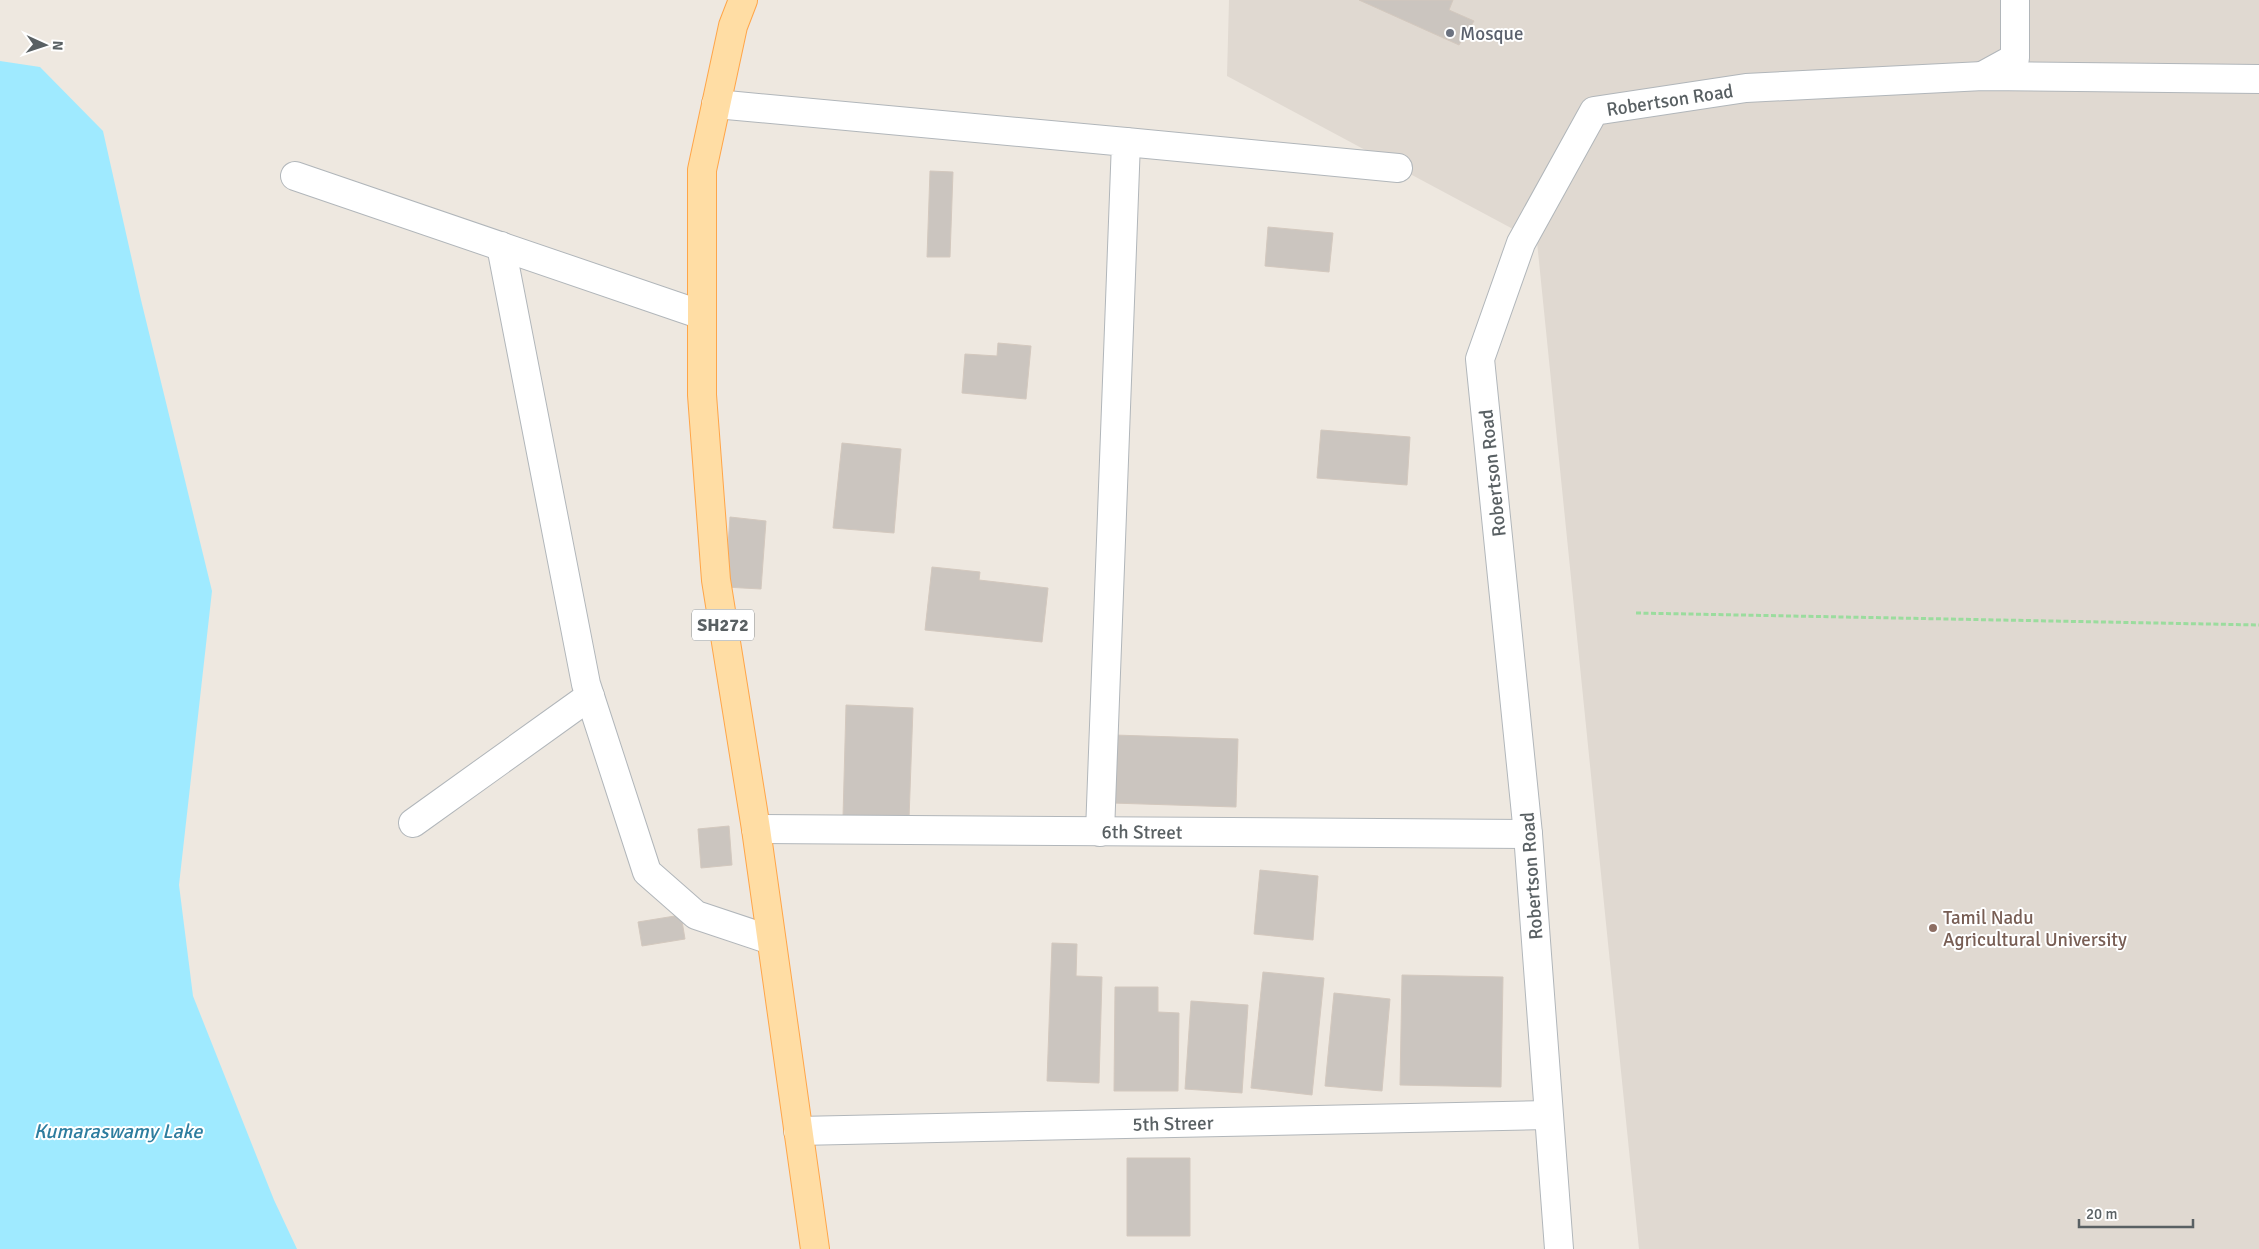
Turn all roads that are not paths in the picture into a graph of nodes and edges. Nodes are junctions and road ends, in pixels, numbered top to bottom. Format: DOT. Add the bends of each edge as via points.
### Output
graph roads {
  1 [pos="743,0"];
  2 [pos="2015,0"];
  3 [pos="1983,76"];
  4 [pos="2259,79"];
  5 [pos="716,104"];
  6 [pos="1126,142"];
  7 [pos="1398,168"];
  8 [pos="295,176"];
  9 [pos="501,246"];
  10 [pos="702,316"];
  11 [pos="590,696"];
  12 [pos="413,823"];
  13 [pos="756,829"];
  14 [pos="1100,832"];
  15 [pos="1528,834"];
  16 [pos="771,940"];
  17 [pos="1548,1114"];
  18 [pos="798,1131"];
  19 [pos="815,1249"];
  20 [pos="1559,1249"];
  1 -- 5 [label="main road, SH272" via="733,26"];
  2 -- 3 [label="street" via="2015,58"];
  3 -- 4 [label="street"];
  3 -- 15 [label="street, Robertson Road" via="1746,88 1594,111 1522,242 1480,359"];
  5 -- 6 [label="street"];
  5 -- 10 [label="main road, SH272" via="702,170"];
  6 -- 7 [label="street"];
  6 -- 14 [label="street"];
  8 -- 9 [label="street"];
  9 -- 10 [label="street"];
  9 -- 11 [label="street"];
  10 -- 13 [label="main road, SH272" via="702,395 716,580"];
  11 -- 12 [label="street"];
  11 -- 16 [label="street" via="647,872 696,915"];
  13 -- 14 [label="street, 6th Street"];
  13 -- 16 [label="main road, SH272"];
  14 -- 15 [label="street, 6th Street"];
  15 -- 17 [label="street, Robertson Road"];
  16 -- 18 [label="main road, SH272"];
  17 -- 18 [label="street, 5th Streer"];
  17 -- 20 [label="street, Robertson Road"];
  18 -- 19 [label="main road, SH272"];
}
